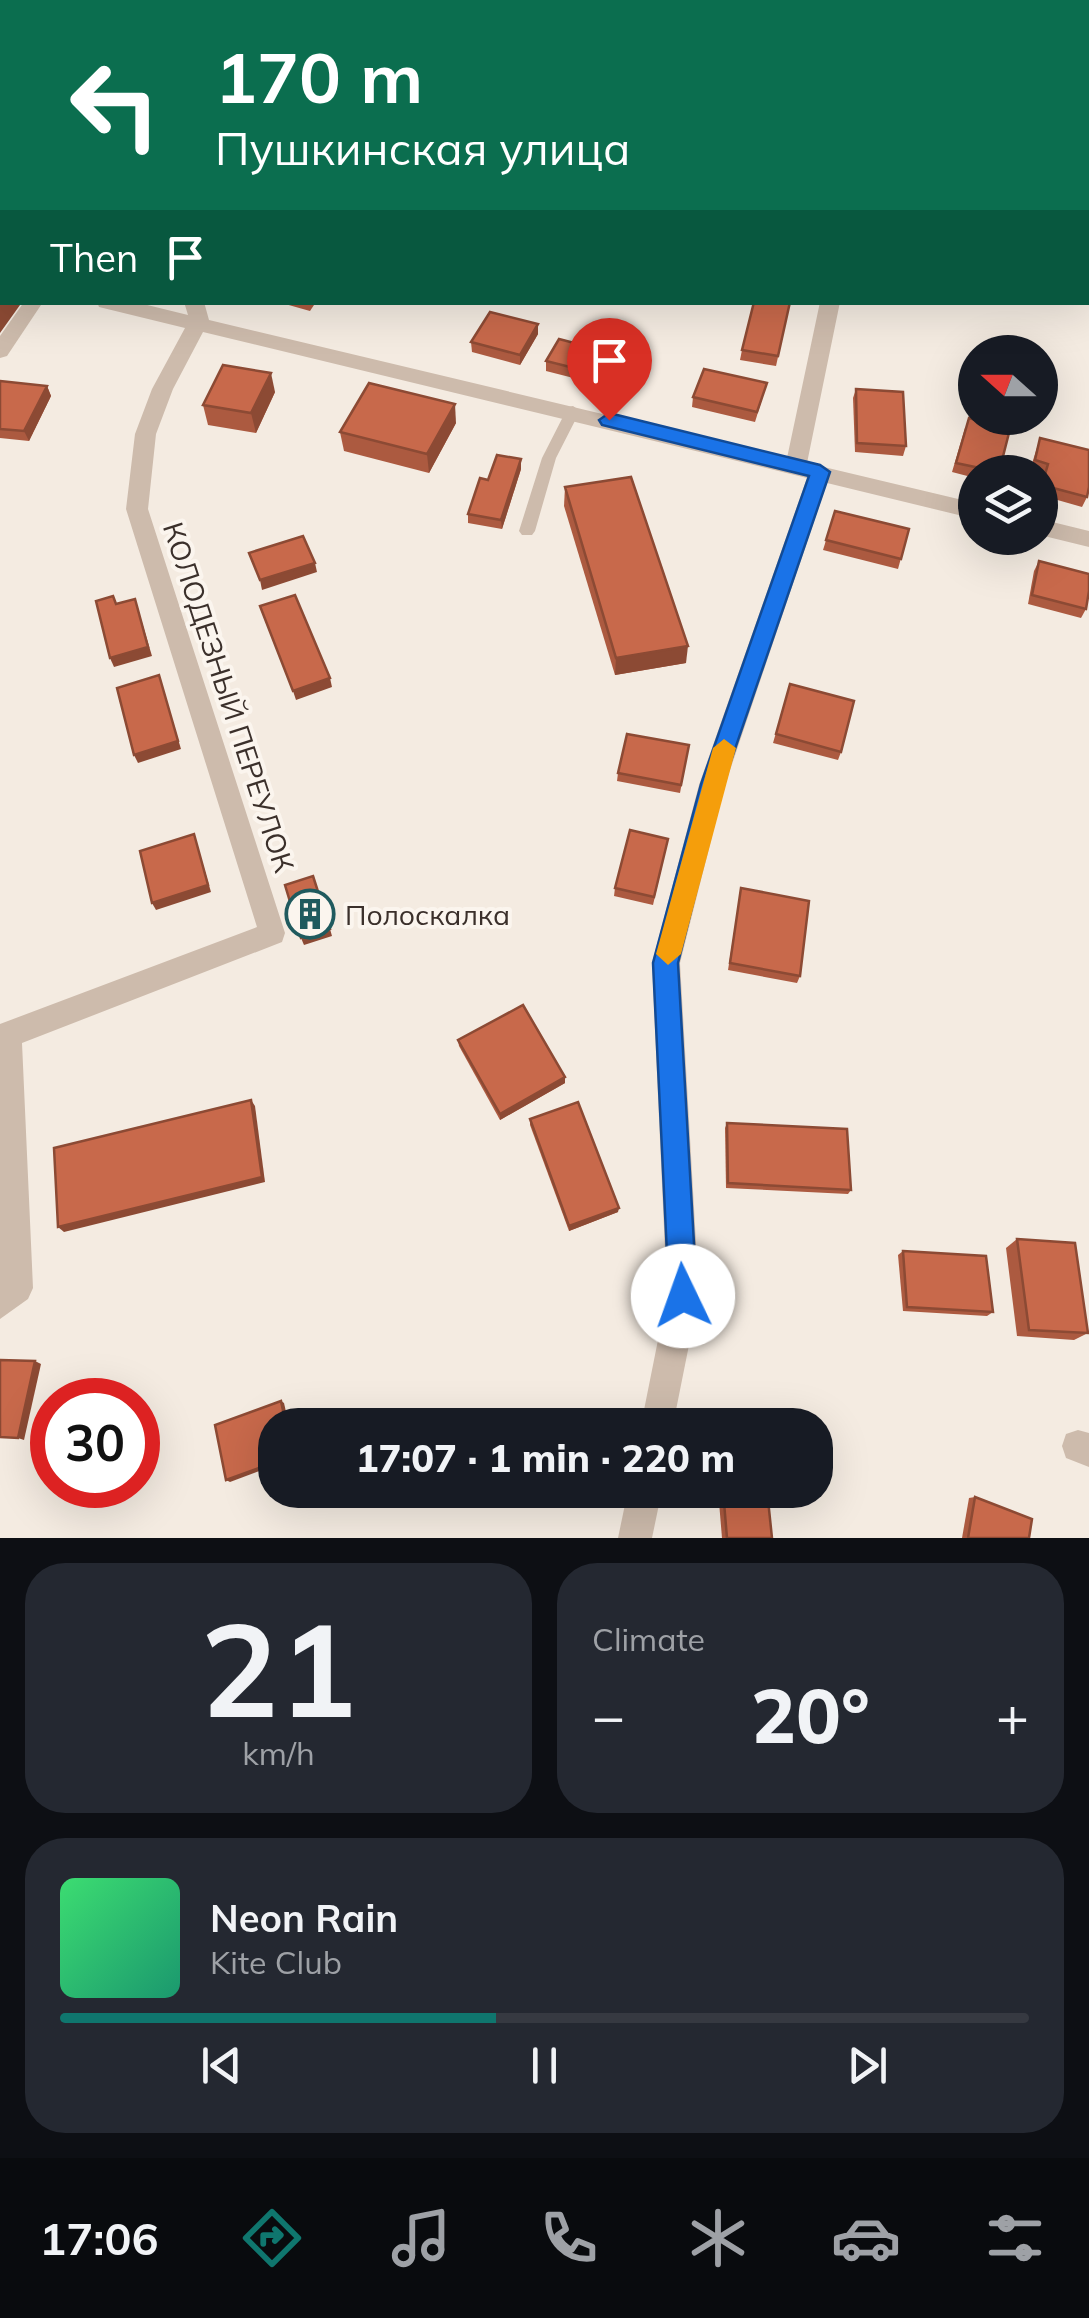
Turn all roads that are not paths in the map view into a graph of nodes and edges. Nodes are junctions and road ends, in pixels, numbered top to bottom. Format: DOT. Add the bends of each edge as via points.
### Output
graph roads {
  1 [pos="32,305"];
  2 [pos="133,305"];
  3 [pos="830,305"];
  4 [pos="196,312"];
  5 [pos="0,351"];
  6 [pos="573,411"];
  7 [pos="808,469"];
  8 [pos="958,507"];
  9 [pos="527,531"];
  10 [pos="1058,532"];
  11 [pos="1089,540"];
  12 [pos="4,1036"];
  13 [pos="0,1302"];
  14 [pos="661,1408"];
  15 [pos="641,1508"];
  16 [pos="635,1538"];
  1 -- 5 [label="street"];
  2 -- 4 [label="street"];
  3 -- 7 [label="street"];
  4 -- 6 [label="street"];
  4 -- 12 [label="street, КОЛОДЕЗНЫЙ ПЕРЕУЛОК" via="143,433 135,470 137,509 272,933"];
  6 -- 7 [label="street"];
  6 -- 9 [label="lane" via="549,458"];
  7 -- 8 [label="street"];
  7 -- 14 [label="street" via="712,784 666,963 683,1296"];
  10 -- 11 [label="street"];
  12 -- 13 [label="street" via="17,1288"];
  15 -- 16 [label="street"];
}
